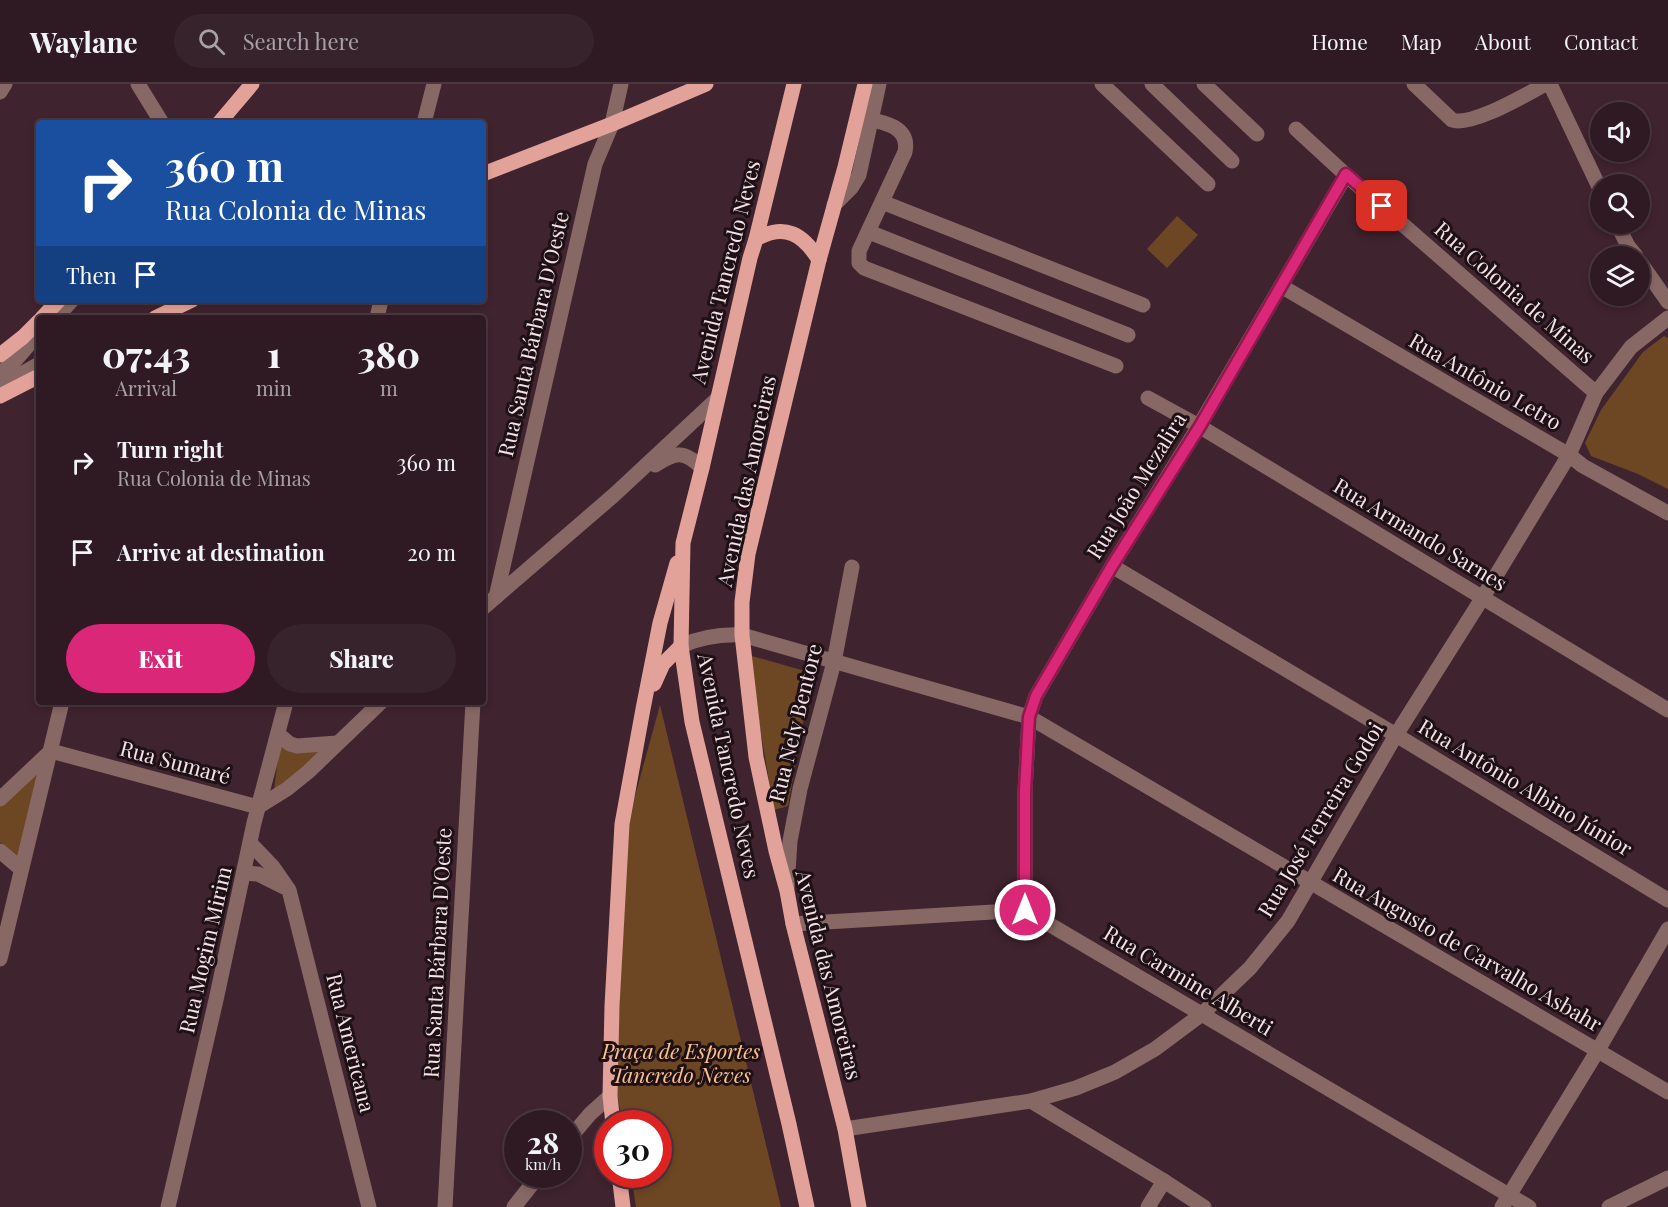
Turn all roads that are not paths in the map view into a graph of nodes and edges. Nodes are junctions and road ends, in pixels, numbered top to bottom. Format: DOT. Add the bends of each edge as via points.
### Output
graph roads {
  1 [pos="5,84"];
  2 [pos="138,84"];
  3 [pos="252,84"];
  4 [pos="434,84"];
  5 [pos="621,84"];
  6 [pos="706,84"];
  7 [pos="865,84"];
  8 [pos="879,84"];
  9 [pos="1102,84"];
  10 [pos="1152,84"];
  11 [pos="1204,84"];
  12 [pos="1414,84"];
  13 [pos="1548,84"];
  14 [pos="793,85"];
  15 [pos="0,92"];
  16 [pos="865,118"];
  17 [pos="160,120"];
  18 [pos="222,120"];
  19 [pos="425,120"];
  20 [pos="612,124"];
  21 [pos="1296,129"];
  22 [pos="1257,134"];
  23 [pos="1232,161"];
  24 [pos="486,173"];
  25 [pos="1346,174"];
  26 [pos="1593,174"];
  27 [pos="1208,184"];
  28 [pos="882,202"];
  29 [pos="869,232"];
  30 [pos="756,239"];
  31 [pos="819,260"];
  32 [pos="1650,276"];
  33 [pos="1281,286"];
  34 [pos="1668,302"];
  35 [pos="56,303"];
  36 [pos="69,303"];
  37 [pos="186,303"];
  38 [pos="1143,305"];
  39 [pos="44,315"];
  40 [pos="59,315"];
  41 [pos="161,315"];
  42 [pos="1668,318"];
  43 [pos="36,323"];
  44 [pos="1128,335"];
  45 [pos="36,336"];
  46 [pos="0,355"];
  47 [pos="1116,366"];
  48 [pos="0,373"];
  49 [pos="36,373"];
  50 [pos="36,373"];
  51 [pos="0,386"];
  52 [pos="1596,393"];
  53 [pos="0,396"];
  54 [pos="1148,398"];
  55 [pos="717,399"];
  56 [pos="1200,426"];
  57 [pos="1569,455"];
  58 [pos="702,468"];
  59 [pos="629,480"];
  60 [pos="1668,513"];
  61 [pos="682,543"];
  62 [pos="1112,566"];
  63 [pos="852,567"];
  64 [pos="496,597"];
  65 [pos="1483,597"];
  66 [pos="486,605"];
  67 [pos="742,635"];
  68 [pos="681,646"];
  69 [pos="834,662"];
  70 [pos="61,705"];
  71 [pos="285,705"];
  72 [pos="378,705"];
  73 [pos="473,705"];
  74 [pos="643,709"];
  75 [pos="1668,710"];
  76 [pos="1029,717"];
  77 [pos="279,734"];
  78 [pos="1396,735"];
  79 [pos="337,743"];
  80 [pos="51,751"];
  81 [pos="0,799"];
  82 [pos="258,807"];
  83 [pos="251,844"];
  84 [pos="0,852"];
  85 [pos="21,868"];
  86 [pos="244,873"];
  87 [pos="1311,883"];
  88 [pos="289,890"];
  89 [pos="787,891"];
  90 [pos="1668,900"];
  91 [pos="1025,910"];
  92 [pos="793,924"];
  93 [pos="1668,929"];
  94 [pos="0,959"];
  95 [pos="1202,1014"];
  96 [pos="1599,1050"];
  97 [pos="1668,1092"];
  98 [pos="610,1096"];
  99 [pos="1031,1101"];
  100 [pos="612,1110"];
  101 [pos="582,1123"];
  102 [pos="844,1128"];
  103 [pos="1668,1178"];
  104 [pos="1164,1181"];
  105 [pos="529,1188"];
  106 [pos="621,1188"];
  107 [pos="1505,1202"];
  108 [pos="168,1207"];
  109 [pos="369,1207"];
  110 [pos="445,1207"];
  111 [pos="514,1207"];
  112 [pos="623,1207"];
  113 [pos="807,1207"];
  114 [pos="860,1207"];
  115 [pos="1148,1207"];
  116 [pos="1204,1207"];
  117 [pos="1529,1207"];
  118 [pos="1609,1207"];
  1 -- 15 [label="street"];
  2 -- 17 [label="street"];
  3 -- 18 [label="main road"];
  4 -- 19 [label="street"];
  5 -- 20 [label="street, Rua Santa Bárbara D'Oeste"];
  6 -- 20 [label="main road"];
  7 -- 16 [label="main road, Avenida das Amoreiras"];
  8 -- 16 [label="street"];
  9 -- 27 [label="street"];
  10 -- 23 [label="street"];
  11 -- 22 [label="street"];
  12 -- 13 [label="street" via="1452,120 1460,122 1477,118"];
  13 -- 26 [label="street"];
  14 -- 30 [label="main road, Avenida Tancredo Neves"];
  16 -- 28 [label="street" via="901,131 906,146"];
  16 -- 31 [label="main road, Avenida das Amoreiras"];
  20 -- 24 [label="main road"];
  20 -- 64 [label="street, Rua Santa Bárbara D'Oeste" via="595,164"];
  21 -- 25 [label="street, Rua Colonia de Minas"];
  25 -- 33 [label="street, Rua João Mezalira"];
  25 -- 52 [label="street, Rua Colonia de Minas"];
  28 -- 29 [label="street"];
  28 -- 38 [label="street"];
  29 -- 44 [label="street"];
  29 -- 47 [label="street" via="858,255 864,268"];
  30 -- 31 [label="main road" via="784,231 798,235"];
  30 -- 55 [label="main road, Avenida Tancredo Neves"];
  31 -- 67 [label="main road, Avenida das Amoreiras" via="748,554"];
  32 -- 34 [label="street"];
  33 -- 56 [label="street, Rua João Mezalira"];
  33 -- 57 [label="street, Rua Antônio Letro"];
  35 -- 39 [label="main road"];
  36 -- 40 [label="street"];
  37 -- 41 [label="main road"];
  42 -- 52 [label="street, Rua José Ferreira Godoi" via="1631,347"];
  43 -- 46 [label="main road"];
  45 -- 48 [label="street"];
  49 -- 51 [label="street"];
  50 -- 53 [label="main road"];
  52 -- 57 [label="street, Rua José Ferreira Godoi"];
  54 -- 56 [label="street, Rua Armando Sarnes"];
  55 -- 58 [label="main road, Avenida Tancredo Neves"];
  55 -- 59 [label="street"];
  56 -- 62 [label="street, Rua João Mezalira"];
  56 -- 65 [label="street, Rua Armando Sarnes"];
  57 -- 60 [label="street, Rua Antônio Letro"];
  57 -- 65 [label="street, Rua José Ferreira Godoi"];
  58 -- 59 [label="street" via="686,455 671,455"];
  58 -- 61 [label="main road, Avenida Tancredo Neves"];
  59 -- 64 [label="street"];
  61 -- 68 [label="main road, Avenida Tancredo Neves"];
  61 -- 74 [label="main road" via="660,623"];
  62 -- 76 [label="street, Rua João Mezalira" via="1036,696"];
  62 -- 78 [label="street, Rua Antônio Albino Júnior"];
  63 -- 69 [label="street, Rua Nely Bentore"];
  64 -- 66 [label="street"];
  65 -- 75 [label="street, Rua Armando Sarnes"];
  65 -- 78 [label="street, Rua José Ferreira Godoi"];
  67 -- 68 [label="street, Rua Augusto de Carvalho Asbahr" via="711,636"];
  67 -- 69 [label="street, Rua Augusto de Carvalho Asbahr"];
  67 -- 89 [label="main road, Avenida das Amoreiras" via="756,758"];
  68 -- 74 [label="main road" via="663,664"];
  68 -- 113 [label="main road, Avenida Tancredo Neves" via="692,722"];
  69 -- 76 [label="street, Rua Augusto de Carvalho Asbahr"];
  69 -- 89 [label="street, Rua Nely Bentore" via="800,789 790,841"];
  70 -- 80 [label="street"];
  71 -- 77 [label="street, Rua Mogim Mirim"];
  72 -- 79 [label="street"];
  73 -- 110 [label="street, Rua Santa Bárbara D'Oeste"];
  74 -- 98 [label="main road" via="622,824"];
  76 -- 87 [label="street, Rua Augusto de Carvalho Asbahr"];
  76 -- 91 [label="street, Rua João Mezalira"];
  77 -- 79 [label="street" via="297,746"];
  77 -- 82 [label="street, Rua Mogim Mirim"];
  78 -- 87 [label="street, Rua José Ferreira Godoi"];
  78 -- 90 [label="street, Rua Antônio Albino Júnior"];
  79 -- 82 [label="street" via="308,772"];
  80 -- 81 [label="street"];
  80 -- 82 [label="street, Rua Sumaré"];
  80 -- 85 [label="street"];
  82 -- 83 [label="street, Rua Mogim Mirim"];
  83 -- 86 [label="street, Rua Mogim Mirim"];
  83 -- 88 [label="street, Rua Americana"];
  84 -- 85 [label="street"];
  85 -- 94 [label="street"];
  86 -- 88 [label="street" via="258,874"];
  86 -- 108 [label="street, Rua Mogim Mirim"];
  87 -- 95 [label="street, Rua José Ferreira Godoi" via="1288,921 1250,968"];
  87 -- 96 [label="street, Rua Augusto de Carvalho Asbahr"];
  88 -- 109 [label="street, Rua Americana"];
  89 -- 92 [label="main road, Avenida das Amoreiras"];
  91 -- 92 [label="street"];
  91 -- 95 [label="street, Rua Carmine Alberti"];
  92 -- 102 [label="main road, Avenida das Amoreiras"];
  93 -- 96 [label="street"];
  95 -- 99 [label="street, Rua José Ferreira Godoi" via="1155,1049 1115,1072"];
  95 -- 107 [label="street, Rua Carmine Alberti"];
  96 -- 97 [label="street, Rua Augusto de Carvalho Asbahr"];
  96 -- 107 [label="street"];
  98 -- 100 [label="main road"];
  98 -- 101 [label="street"];
  99 -- 102 [label="street, Rua José Ferreira Godoi"];
  99 -- 104 [label="street"];
  102 -- 114 [label="main road, Avenida das Amoreiras"];
  103 -- 118 [label="street"];
  104 -- 115 [label="street"];
  104 -- 116 [label="street"];
  105 -- 111 [label="street"];
  106 -- 112 [label="main road"];
  107 -- 117 [label="street, Rua Carmine Alberti"];
}
